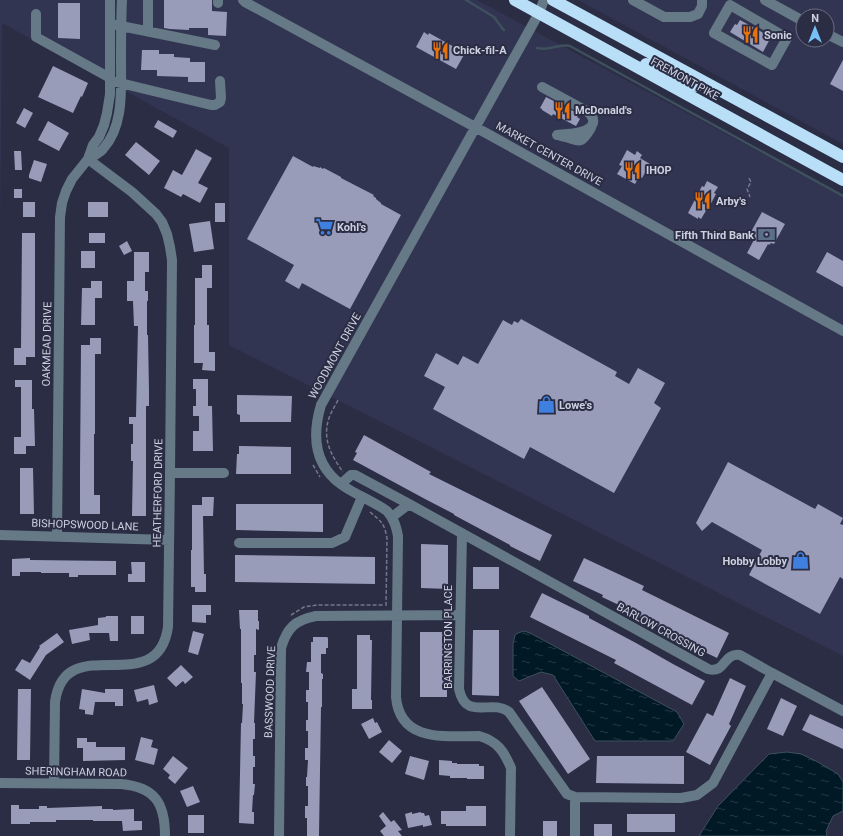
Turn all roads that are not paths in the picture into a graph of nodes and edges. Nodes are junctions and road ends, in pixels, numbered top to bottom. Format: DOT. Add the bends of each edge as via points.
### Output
graph roads {
  1 [pos="110,0"];
  2 [pos="122,0"];
  3 [pos="148,0"];
  4 [pos="243,0"];
  5 [pos="515,0"];
  6 [pos="633,0"];
  7 [pos="702,0"];
  8 [pos="765,0"];
  9 [pos="544,4"];
  10 [pos="36,14"];
  11 [pos="795,17"];
  12 [pos="110,25"];
  13 [pos="121,26"];
  14 [pos="148,31"];
  15 [pos="215,44"];
  16 [pos="754,55"];
  17 [pos="110,80"];
  18 [pos="220,81"];
  19 [pos="121,83"];
  20 [pos="542,87"];
  21 [pos="748,106"];
  22 [pos="476,127"];
  23 [pos="557,135"];
  24 [pos="843,157"];
  25 [pos="88,159"];
  26 [pos="843,180"];
  27 [pos="843,331"];
  28 [pos="170,473"];
  29 [pos="224,473"];
  30 [pos="342,484"];
  31 [pos="362,497"];
  32 [pos="409,504"];
  33 [pos="392,517"];
  34 [pos="462,533"];
  35 [pos="0,535"];
  36 [pos="57,537"];
  37 [pos="169,540"];
  38 [pos="239,543"];
  39 [pos="460,615"];
  40 [pos="397,616"];
  41 [pos="772,673"];
  42 [pos="843,711"];
  43 [pos="0,783"];
  44 [pos="54,783"];
  45 [pos="575,797"];
  46 [pos="165,836"];
  47 [pos="279,836"];
  48 [pos="510,836"];
  49 [pos="575,836"];
  1 -- 12 [label="street, OAKMEAD DRIVE"];
  2 -- 13 [label="street, OAKMEAD DRIVE"];
  3 -- 14 [label="street"];
  4 -- 22 [label="street, MARKET CENTER DRIVE"];
  5 -- 9 [label="highway, FREMONT PIKE"];
  6 -- 7 [label="street" via="664,17 690,17 698,14"];
  8 -- 11 [label="street"];
  9 -- 21 [label="highway, FREMONT PIKE"];
  9 -- 21 [label="highway" via="571,23 650,66 720,97"];
  9 -- 22 [label="street, WOODMONT DRIVE"];
  9 -- 26 [label="highway, FREMONT PIKE"];
  10 -- 17 [label="street" via="36,37"];
  12 -- 13 [label="street"];
  12 -- 17 [label="street, OAKMEAD DRIVE"];
  13 -- 14 [label="street"];
  13 -- 19 [label="street, OAKMEAD DRIVE"];
  14 -- 15 [label="street"];
  16 -- 16 [label="street" via="714,33 730,5 787,38 772,65"];
  17 -- 19 [label="street"];
  17 -- 25 [label="street, OAKMEAD DRIVE" via="106,119"];
  18 -- 19 [label="street" via="221,98 215,105"];
  19 -- 25 [label="street, OAKMEAD DRIVE" via="119,114 111,138 103,150"];
  20 -- 23 [label="street" via="588,112 593,118 591,127 584,131"];
  21 -- 24 [label="highway, FREMONT PIKE"];
  22 -- 27 [label="street, MARKET CENTER DRIVE"];
  22 -- 30 [label="street, WOODMONT DRIVE" via="322,405 316,436 320,458 329,473"];
  25 -- 28 [label="street, HEATHERFORD DRIVE" via="147,205 162,222 167,234 172,260"];
  25 -- 36 [label="street, OAKMEAD DRIVE" via="66,191 60,217"];
  28 -- 29 [label="street"];
  28 -- 37 [label="street, HEATHERFORD DRIVE"];
  30 -- 31 [label="street, WOODMONT DRIVE"];
  30 -- 32 [label="street, BARLOW CROSSING" via="355,474"];
  31 -- 33 [label="street, WOODMONT DRIVE" via="387,511"];
  31 -- 38 [label="street" via="345,537 332,543"];
  32 -- 33 [label="street"];
  32 -- 34 [label="street, BARLOW CROSSING"];
  33 -- 40 [label="street" via="398,536"];
  34 -- 39 [label="street, BARRINGTON PLACE"];
  34 -- 41 [label="street, BARLOW CROSSING" via="708,669 716,670 728,657 740,655"];
  35 -- 36 [label="street, BISHOPSWOOD LANE"];
  36 -- 37 [label="street, BISHOPSWOOD LANE"];
  37 -- 44 [label="street, HEATHERFORD DRIVE" via="168,627 165,640 159,651 143,662 131,665 86,666 76,669 63,679 54,702"];
  39 -- 40 [label="street, BASSWOOD DRIVE"];
  39 -- 45 [label="street, BARRINGTON PLACE" via="459,689 464,703 471,707 499,708 509,712 567,794"];
  40 -- 47 [label="street, BASSWOOD DRIVE" via="305,618 295,624 284,638 281,648"];
  40 -- 48 [label="street" via="396,697 404,720 425,734 479,736 502,750 511,768"];
  41 -- 42 [label="street"];
  41 -- 45 [label="street" via="712,783 697,795 681,798"];
  43 -- 44 [label="street, SHERINGHAM ROAD"];
  44 -- 46 [label="street, SHERINGHAM ROAD" via="121,784 145,789 161,808"];
  45 -- 49 [label="street"];
}
